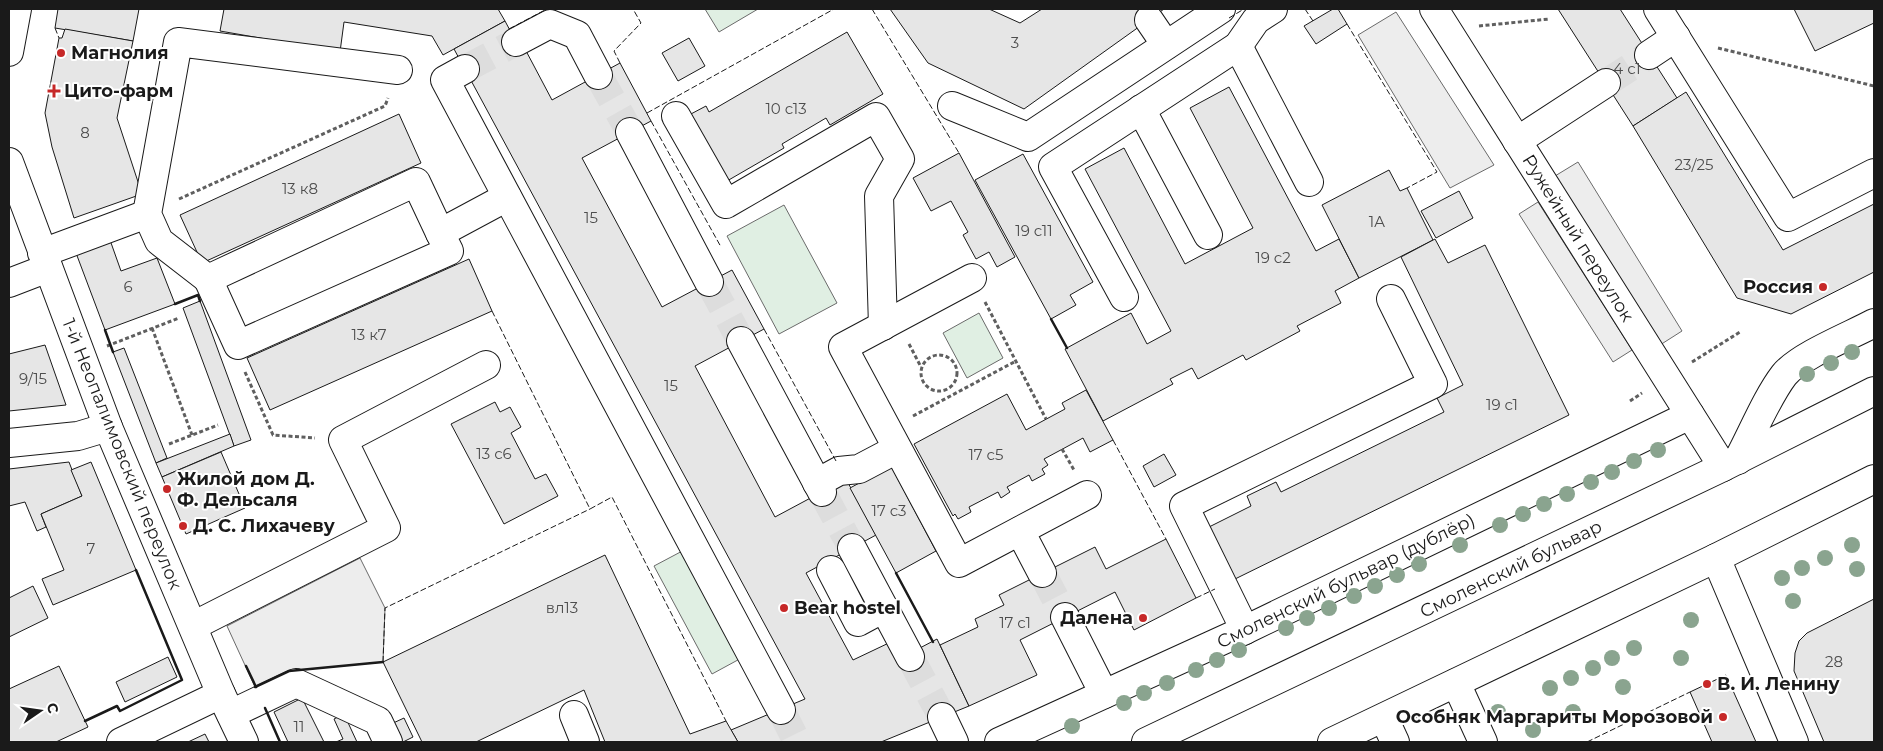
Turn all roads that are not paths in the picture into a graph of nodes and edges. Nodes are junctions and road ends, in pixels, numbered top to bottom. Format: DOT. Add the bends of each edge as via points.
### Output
graph roads {
  1 [pos="17,9"];
  2 [pos="1221,9"];
  3 [pos="1273,9"];
  4 [pos="1434,9"];
  5 [pos="1658,9"];
  6 [pos="1149,20"];
  7 [pos="1676,37"];
  8 [pos="516,42"];
  9 [pos="1166,45"];
  10 [pos="1238,46"];
  11 [pos="9,52"];
  12 [pos="1649,55"];
  13 [pos="465,69"];
  14 [pos="398,70"];
  15 [pos="598,75"];
  16 [pos="1606,83"];
  17 [pos="952,106"];
  18 [pos="1142,109"];
  19 [pos="676,116"];
  20 [pos="630,132"];
  21 [pos="1517,142"];
  22 [pos="9,162"];
  23 [pos="1874,173"];
  24 [pos="1309,182"];
  25 [pos="507,197"];
  26 [pos="147,214"];
  27 [pos="440,233"];
  28 [pos="1208,235"];
  29 [pos="45,260"];
  30 [pos="208,278"];
  31 [pos="972,278"];
  32 [pos="9,282"];
  33 [pos="709,282"];
  34 [pos="1124,297"];
  35 [pos="1391,299"];
  36 [pos="1874,323"];
  37 [pos="883,326"];
  38 [pos="741,341"];
  39 [pos="486,365"];
  40 [pos="1874,391"];
  41 [pos="1690,415"];
  42 [pos="108,427"];
  43 [pos="892,439"];
  44 [pos="9,443"];
  45 [pos="1731,464"];
  46 [pos="1874,479"];
  47 [pos="1087,495"];
  48 [pos="1020,531"];
  49 [pos="852,548"];
  50 [pos="1716,558"];
  51 [pos="831,570"];
  52 [pos="1042,573"];
  53 [pos="884,608"];
  54 [pos="1065,617"];
  55 [pos="193,626"];
  56 [pos="1245,630"];
  57 [pos="910,658"];
  58 [pos="1456,684"];
  59 [pos="1104,694"];
  60 [pos="226,704"];
  61 [pos="781,710"];
  62 [pos="574,715"];
  63 [pos="942,717"];
  64 [pos="1384,718"];
  65 [pos="121,742"];
  66 [pos="244,742"];
  67 [pos="388,742"];
  68 [pos="585,742"];
  69 [pos="954,742"];
  70 [pos="999,742"];
  71 [pos="1146,742"];
  72 [pos="1332,742"];
  73 [pos="1395,742"];
  74 [pos="1483,742"];
  75 [pos="1794,742"];
  1 -- 11 [label="street"];
  2 -- 9 [label="street"];
  3 -- 10 [label="street" via="1256,20"];
  4 -- 21 [label="street, Ружейный переулок"];
  5 -- 7 [label="street"];
  6 -- 9 [label="street"];
  7 -- 12 [label="street"];
  7 -- 23 [label="street" via="1788,217"];
  8 -- 15 [label="street" via="550,24 577,35"];
  9 -- 17 [label="street" via="1028,138"];
  10 -- 18 [label="street"];
  10 -- 24 [label="street"];
  13 -- 25 [label="street" via="445,80"];
  14 -- 26 [label="street" via="178,42"];
  16 -- 21 [label="street"];
  18 -- 28 [label="street"];
  18 -- 34 [label="street" via="1053,167"];
  19 -- 37 [label="street" via="726,204 876,117 900,159 879,196"];
  20 -- 33 [label="street"];
  21 -- 41 [label="street, Ружейный переулок"];
  22 -- 29 [label="street, 1-й Неопалимовский переулок"];
  25 -- 27 [label="street"];
  25 -- 61 [label="street"];
  26 -- 29 [label="street"];
  26 -- 30 [label="street" via="159,241"];
  27 -- 30 [label="street" via="416,182"];
  27 -- 30 [label="street" via="448,251 238,345"];
  29 -- 32 [label="street"];
  29 -- 42 [label="street, 1-й Неопалимовский переулок"];
  31 -- 37 [label="street"];
  35 -- 56 [label="street" via="1433,384 1184,506"];
  36 -- 45 [label="street" via="1804,359 1785,374"];
  37 -- 43 [label="street" via="843,347"];
  38 -- 43 [label="street" via="819,487 839,471 859,469"];
  39 -- 55 [label="street" via="343,440 386,528"];
  40 -- 45 [label="street, Смоленский бульвар"];
  41 -- 45 [label="street, Ружейный переулок"];
  41 -- 56 [label="street, Смоленский бульвар (дублёр)"];
  42 -- 44 [label="street" via="78,436"];
  42 -- 55 [label="street, 1-й Неопалимовский переулок"];
  43 -- 48 [label="street" via="959,563"];
  45 -- 71 [label="street, Смоленский бульвар"];
  46 -- 50 [label="street"];
  47 -- 48 [label="street"];
  48 -- 52 [label="street"];
  49 -- 53 [label="street"];
  50 -- 58 [label="street"];
  50 -- 75 [label="street"];
  51 -- 53 [label="street" via="858,622"];
  53 -- 57 [label="street"];
  54 -- 59 [label="street"];
  55 -- 60 [label="street, 1-й Неопалимовский переулок"];
  56 -- 59 [label="street, Смоленский бульвар (дублёр)"];
  58 -- 64 [label="street"];
  58 -- 74 [label="street"];
  59 -- 70 [label="street, Смоленский бульвар (дублёр)"];
  60 -- 65 [label="street"];
  60 -- 66 [label="street, 1-й Неопалимовский переулок"];
  60 -- 67 [label="street" via="296,683 378,721"];
  62 -- 68 [label="street"];
  63 -- 69 [label="street"];
  64 -- 72 [label="street"];
  64 -- 73 [label="street"];
}
